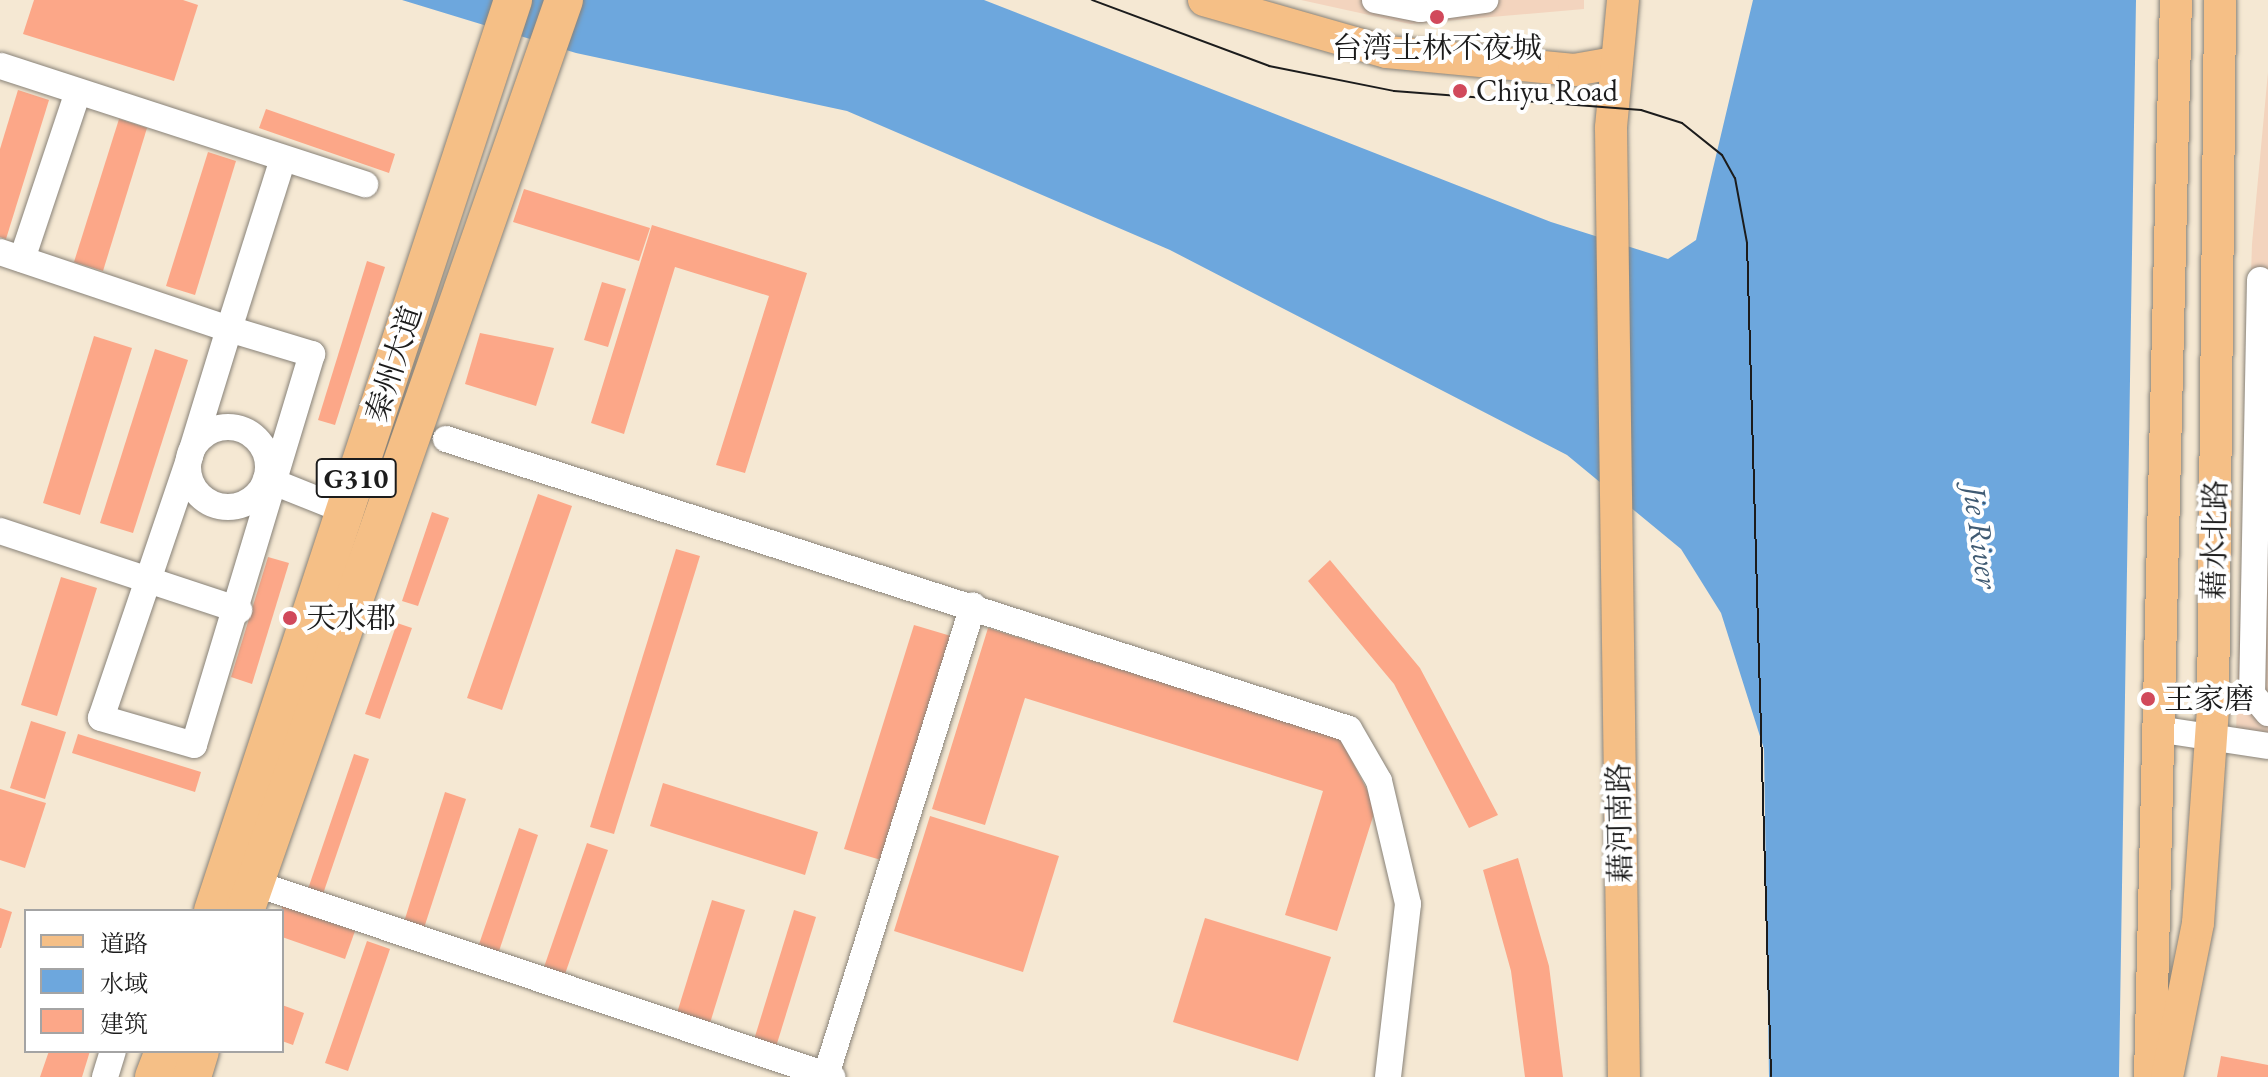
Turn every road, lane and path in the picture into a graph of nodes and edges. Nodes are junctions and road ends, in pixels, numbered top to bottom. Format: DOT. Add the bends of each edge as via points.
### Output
graph roads {
  1 [pos="513,0"];
  2 [pos="564,0"];
  3 [pos="1204,0"];
  4 [pos="1375,0"];
  5 [pos="1485,0"];
  6 [pos="1601,0"];
  7 [pos="1623,0"];
  8 [pos="2176,0"];
  9 [pos="2220,0"];
  10 [pos="1612,63"];
  11 [pos="1,66"];
  12 [pos="78,92"];
  13 [pos="283,159"];
  14 [pos="365,184"];
  15 [pos="11,256"];
  16 [pos="2260,280"];
  17 [pos="229,329"];
  18 [pos="446,439"];
  19 [pos="190,456"];
  20 [pos="272,481"];
  21 [pos="2262,496"];
  22 [pos="346,511"];
  23 [pos="0,531"];
  24 [pos="148,580"];
  25 [pos="973,605"];
  26 [pos="239,610"];
  27 [pos="2268,713"];
  28 [pos="2164,730"];
  29 [pos="2212,737"];
  30 [pos="2268,746"];
  31 [pos="242,889"];
  32 [pos="199,909"];
  33 [pos="216,909"];
  34 [pos="112,1053"];
  35 [pos="163,1053"];
  36 [pos="199,1053"];
  37 [pos="822,1075"];
  38 [pos="105,1077"];
  39 [pos="154,1077"];
  40 [pos="192,1077"];
  41 [pos="1388,1077"];
  42 [pos="1624,1077"];
  43 [pos="2150,1077"];
  44 [pos="2167,1077"];
  1 -- 22 [label="highway, 秦州大道 / G310"];
  2 -- 31 [label="highway, 秦州大道 / G310"];
  3 -- 10 [label="main road" via="1387,52 1574,70"];
  4 -- 5 [label="street" via="1420,9"];
  6 -- 10 [label="main road"];
  7 -- 10 [label="main road"];
  8 -- 28 [label="main road, 藉水北路"];
  9 -- 29 [label="main road, 藉水北路"];
  10 -- 42 [label="main road, 藉河南路"];
  11 -- 12 [label="street"];
  12 -- 13 [label="street"];
  12 -- 15 [label="street"];
  13 -- 14 [label="street"];
  13 -- 17 [label="street"];
  15 -- 17 [label="street"];
  16 -- 21 [label="street"];
  17 -- 19 [label="street"];
  17 -- 20 [label="street" via="312,354"];
  18 -- 25 [label="street"];
  19 -- 20 [label="street" via="193,486 217,506 247,503"];
  19 -- 20 [label="street" via="210,432 240,429 263,449"];
  19 -- 24 [label="street"];
  20 -- 22 [label="street"];
  20 -- 26 [label="street"];
  21 -- 27 [label="street" via="2252,694"];
  22 -- 31 [label="highway, 秦州大道 / G310"];
  23 -- 24 [label="street"];
  24 -- 26 [label="street"];
  24 -- 26 [label="street" via="101,718 194,745"];
  25 -- 37 [label="street"];
  25 -- 41 [label="street" via="1349,729 1379,781 1408,904"];
  28 -- 29 [label="street"];
  28 -- 43 [label="main road, 藉水北路"];
  29 -- 30 [label="street"];
  29 -- 44 [label="main road, 藉水北路" via="2198,923"];
  31 -- 32 [label="street" via="211,869"];
  31 -- 33 [label="highway, 秦州大道 / G310"];
  31 -- 37 [label="street"];
  34 -- 38 [label="street"];
  35 -- 39 [label="highway"];
  36 -- 40 [label="highway"];
}
